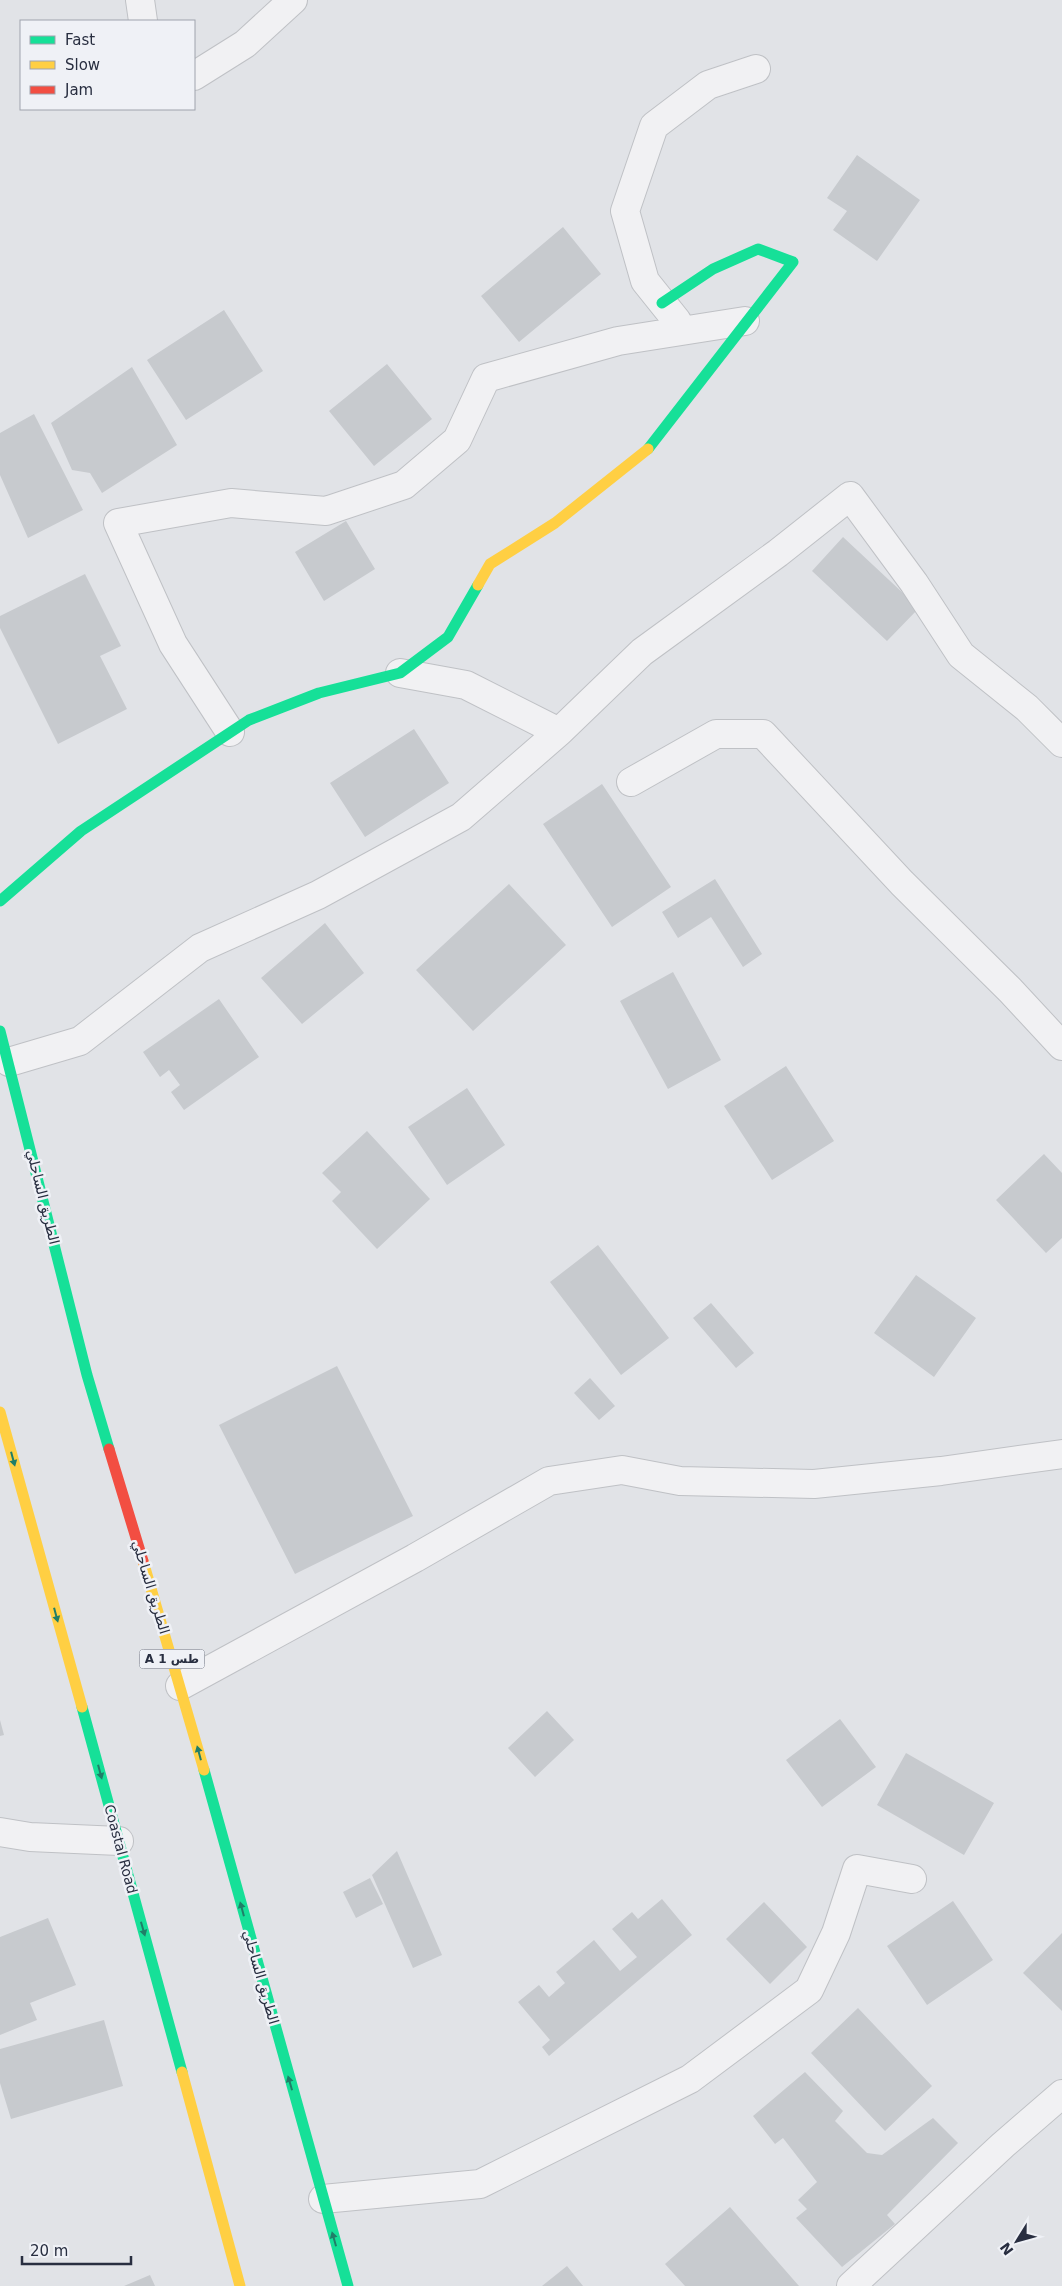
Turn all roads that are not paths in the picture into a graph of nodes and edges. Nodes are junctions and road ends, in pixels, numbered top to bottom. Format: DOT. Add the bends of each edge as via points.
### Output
graph roads {
  1 [pos="140,0"];
  2 [pos="292,0"];
  3 [pos="143,20"];
  4 [pos="756,70"];
  5 [pos="195,75"];
  6 [pos="662,303"];
  7 [pos="745,321"];
  8 [pos="685,330"];
  9 [pos="400,673"];
  10 [pos="230,732"];
  11 [pos="559,732"];
  12 [pos="1062,743"];
  13 [pos="631,782"];
  14 [pos="0,901"];
  15 [pos="0,1031"];
  16 [pos="1062,1046"];
  17 [pos="9,1062"];
  18 [pos="0,1412"];
  19 [pos="1062,1454"];
  20 [pos="180,1686"];
  21 [pos="0,1832"];
  22 [pos="119,1842"];
  23 [pos="912,1879"];
  24 [pos="1062,2094"];
  25 [pos="323,2199"];
  26 [pos="240,2286"];
  27 [pos="348,2286"];
  28 [pos="851,2286"];
  1 -- 3 [label="street"];
  2 -- 5 [label="street" via="244,44"];
  4 -- 6 [label="street" via="708,85 654,126 625,211 645,281"];
  6 -- 7 [label="main road" via="713,269 758,249 793,262"];
  6 -- 8 [label="street"];
  7 -- 8 [label="street"];
  7 -- 9 [label="main road" via="650,446 555,523 490,564 448,636"];
  8 -- 10 [label="street" via="618,341 486,378 457,440 404,485 326,511 231,503 118,523 173,644"];
  9 -- 10 [label="main road" via="319,693 249,720"];
  9 -- 11 [label="street" via="466,685"];
  10 -- 14 [label="main road" via="81,831"];
  11 -- 12 [label="street" via="642,652 850,496 914,583 961,655 1027,708"];
  11 -- 17 [label="street" via="460,817 318,895 200,948 80,1041"];
  13 -- 16 [label="street" via="716,734 762,734"];
  15 -- 17 [label="main road, الطريق الساحلي / A 1 طس"];
  17 -- 20 [label="main road, الطريق الساحلي / A 1 طس" via="87,1374"];
  18 -- 22 [label="main road, Coastal Road, one-way"];
  19 -- 20 [label="street" via="814,1484 680,1481 622,1470 549,1480 415,1558"];
  25 -- 20 [label="main road, الطريق الساحلي / A 1 طس, one-way"];
  21 -- 22 [label="street"];
  22 -- 26 [label="main road, Coastal Road, one-way"];
  23 -- 25 [label="street" via="857,1869 836,1933 808,1990 690,2079 480,2184"];
  24 -- 28 [label="street"];
  27 -- 25 [label="main road, الطريق الساحلي / A 1 طس, one-way"];
}
